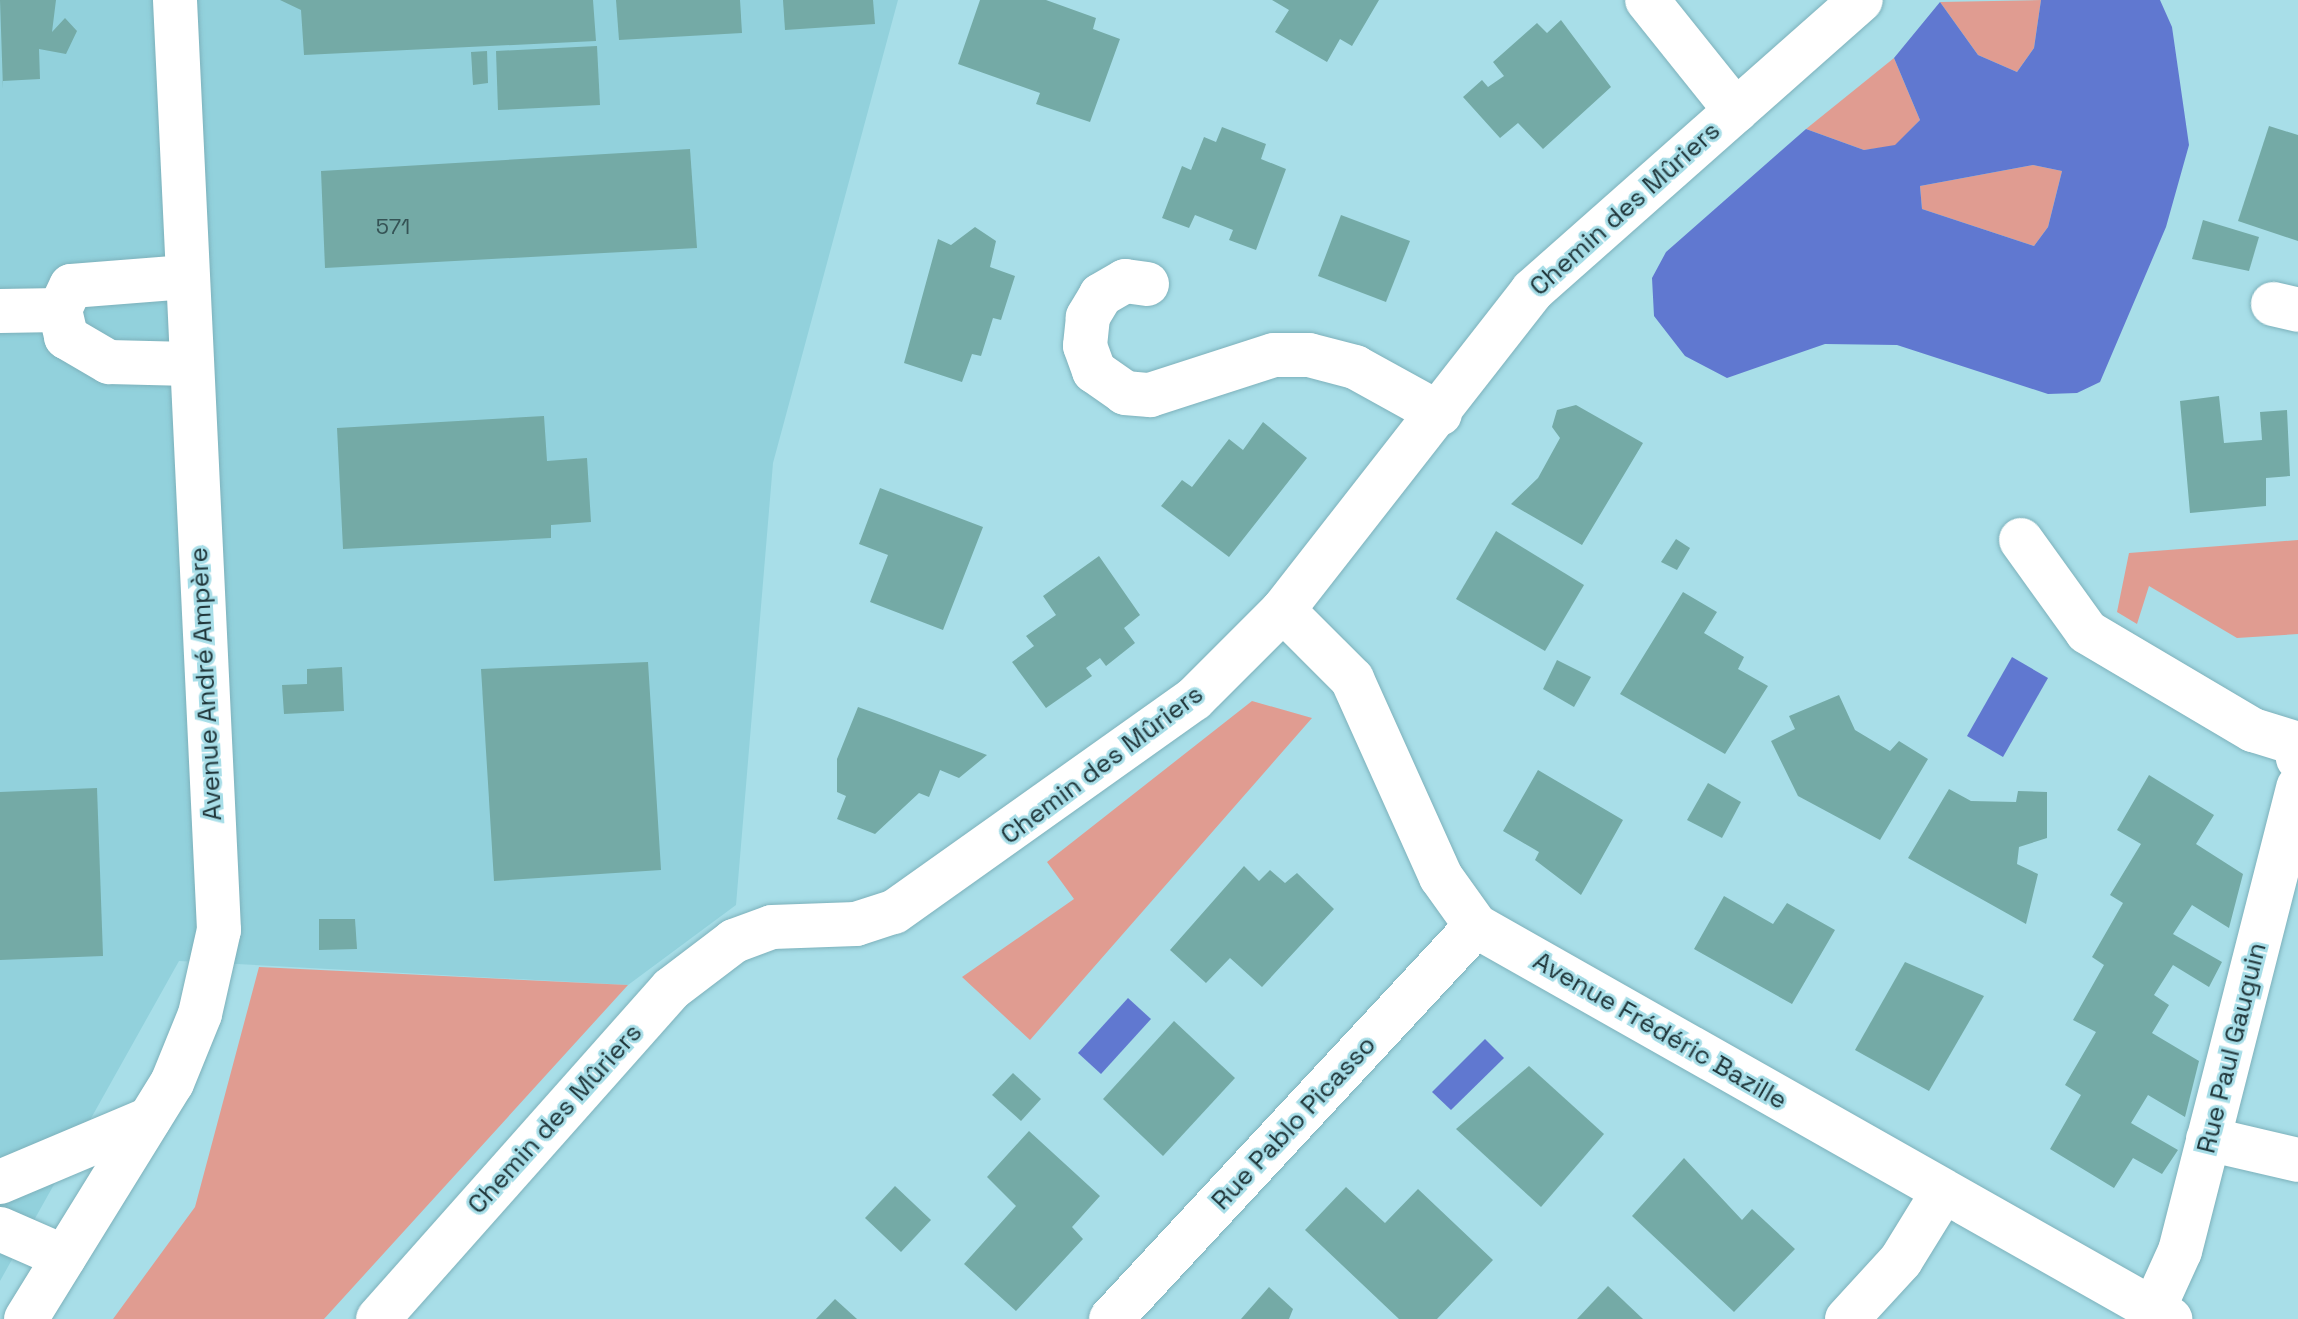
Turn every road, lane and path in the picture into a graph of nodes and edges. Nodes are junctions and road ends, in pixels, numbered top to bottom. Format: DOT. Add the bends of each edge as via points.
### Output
graph roads {
  1 [pos="175,0"];
  2 [pos="1647,0"];
  3 [pos="1861,0"];
  4 [pos="1736,111"];
  5 [pos="186,277"];
  6 [pos="1147,284"];
  7 [pos="60,310"];
  8 [pos="0,311"];
  9 [pos="189,364"];
  10 [pos="1440,414"];
  11 [pos="2021,540"];
  12 [pos="1283,610"];
  13 [pos="2297,747"];
  14 [pos="2298,787"];
  15 [pos="1476,926"];
  16 [pos="149,1119"];
  17 [pos="2208,1139"];
  18 [pos="2298,1160"];
  19 [pos="0,1182"];
  20 [pos="1943,1192"];
  21 [pos="0,1229"];
  22 [pos="64,1257"];
  23 [pos="0,1310"];
  24 [pos="2163,1312"];
  25 [pos="23,1319"];
  26 [pos="378,1319"];
  27 [pos="1111,1319"];
  28 [pos="1847,1319"];
  1 -- 5 [label="street, Avenue André Ampère"];
  2 -- 4 [label="street"];
  3 -- 4 [label="street, Chemin des Mûriers"];
  4 -- 10 [label="street, Chemin des Mûriers" via="1532,291"];
  5 -- 7 [label="street" via="71,286"];
  5 -- 9 [label="street, Avenue André Ampère"];
  6 -- 10 [label="street" via="1125,281 1101,295 1088,317 1085,346 1094,371 1125,393 1150,395 1274,355 1309,355 1355,367"];
  7 -- 8 [label="street"];
  7 -- 9 [label="street" via="66,337 109,362"];
  9 -- 16 [label="street, Avenue André Ampère" via="219,930 200,1014"];
  10 -- 12 [label="street, Chemin des Mûriers"];
  11 -- 13 [label="street" via="2087,632 2253,730"];
  12 -- 15 [label="street, Avenue Frédéric Bazille" via="1352,679 1441,877"];
  12 -- 26 [label="street, Chemin des Mûriers" via="1194,699 894,912 856,924 772,927 734,941 671,989"];
  14 -- 17 [label="street, Rue Paul Gauguin"];
  15 -- 20 [label="street, Avenue Frédéric Bazille"];
  15 -- 27 [label="street, Rue Pablo Picasso"];
  16 -- 19 [label="street"];
  16 -- 22 [label="street, Avenue André Ampère"];
  17 -- 18 [label="street"];
  17 -- 24 [label="street, Rue Paul Gauguin"];
  20 -- 24 [label="street, Avenue Frédéric Bazille"];
  20 -- 28 [label="street" via="1901,1260"];
  21 -- 22 [label="street"];
  22 -- 25 [label="street, Avenue André Ampère"];
  23 -- 25 [label="street"];
}
